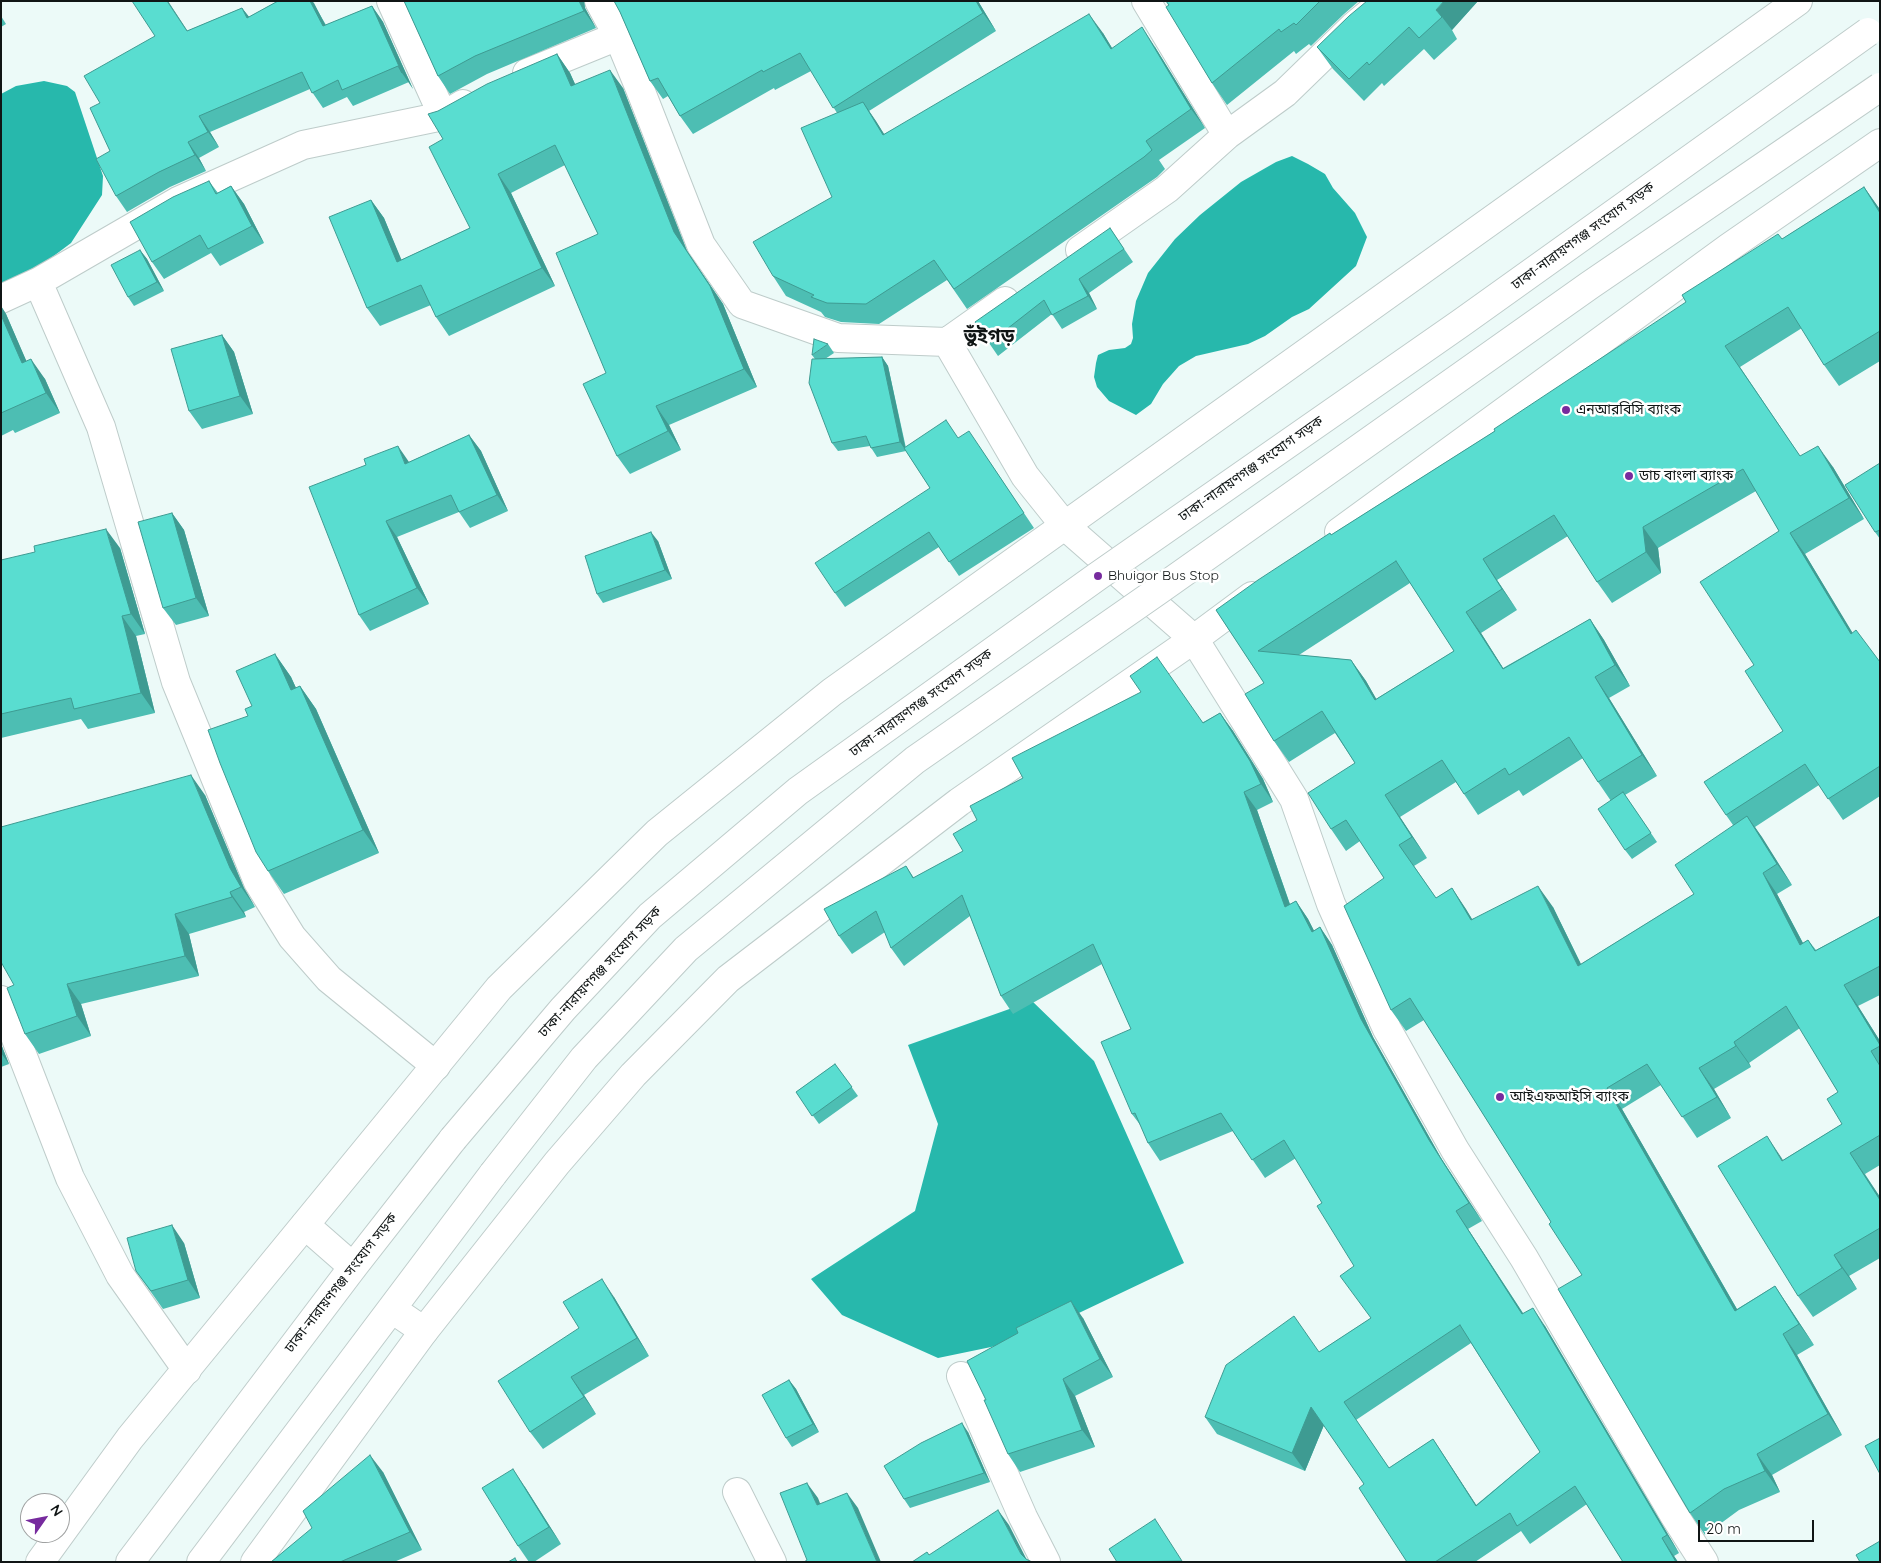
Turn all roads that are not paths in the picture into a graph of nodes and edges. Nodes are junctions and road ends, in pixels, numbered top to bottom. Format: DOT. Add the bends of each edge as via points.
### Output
graph roads {
  1 [pos="391,1"];
  2 [pos="599,1"];
  3 [pos="1146,1"];
  4 [pos="1384,1"];
  5 [pos="1798,1"];
  6 [pos="1874,28"];
  7 [pos="618,36"];
  8 [pos="1880,87"];
  9 [pos="443,116"];
  10 [pos="1226,135"];
  11 [pos="1880,143"];
  12 [pos="1061,263"];
  13 [pos="38,282"];
  14 [pos="1028,286"];
  15 [pos="1,299"];
  16 [pos="947,342"];
  17 [pos="1065,526"];
  18 [pos="1321,546"];
  19 [pos="1273,580"];
  20 [pos="1194,639"];
  21 [pos="1,1000"];
  22 [pos="436,1066"];
  23 [pos="305,1225"];
  24 [pos="353,1267"];
  25 [pos="392,1309"];
  26 [pos="424,1331"];
  27 [pos="187,1370"];
  28 [pos="961,1376"];
  29 [pos="737,1492"];
  30 [pos="40,1562"];
  31 [pos="130,1562"];
  32 [pos="201,1562"];
  33 [pos="255,1562"];
  34 [pos="772,1562"];
  35 [pos="1046,1562"];
  36 [pos="1704,1562"];
  1 -- 9 [label="street"];
  2 -- 7 [label="street"];
  3 -- 10 [label="street"];
  4 -- 10 [label="street" via="1285,94"];
  5 -- 17 [label="street"];
  6 -- 24 [label="street, ঢাকা-নারায়ণগঞ্জ সংযোগ সড়ক, bridge" via="798,791 650,916 563,1009 453,1138"];
  7 -- 9 [label="street" via="493,88"];
  7 -- 16 [label="street" via="701,245 742,304 838,338"];
  8 -- 25 [label="street, bridge" via="1590,285 915,760 686,949 584,1058"];
  9 -- 13 [label="street" via="304,145 178,200"];
  10 -- 12 [label="street" via="1167,189"];
  11 -- 18 [label="street" via="1728,248"];
  13 -- 15 [label="street"];
  13 -- 22 [label="street" via="101,428 176,682 258,882 292,937 329,979"];
  14 -- 16 [label="street"];
  16 -- 17 [label="street" via="1025,476"];
  17 -- 20 [label="street"];
  17 -- 22 [label="street" via="832,692 658,833 499,988"];
  19 -- 20 [label="street"];
  20 -- 26 [label="street" via="959,802 728,979 633,1075 557,1163"];
  20 -- 36 [label="street" via="1294,799 1332,904 1392,1038 1455,1150 1524,1258"];
  21 -- 27 [label="street" via="70,1178 120,1275"];
  22 -- 23 [label="street"];
  23 -- 24 [label="street"];
  23 -- 27 [label="street"];
  24 -- 31 [label="street, ঢাকা-নারায়ণগঞ্জ সংযোগ সড়ক"];
  25 -- 26 [label="street"];
  25 -- 32 [label="street"];
  26 -- 33 [label="street"];
  27 -- 30 [label="street" via="130,1438"];
  28 -- 35 [label="street" via="1022,1517"];
  29 -- 34 [label="street"];
}
